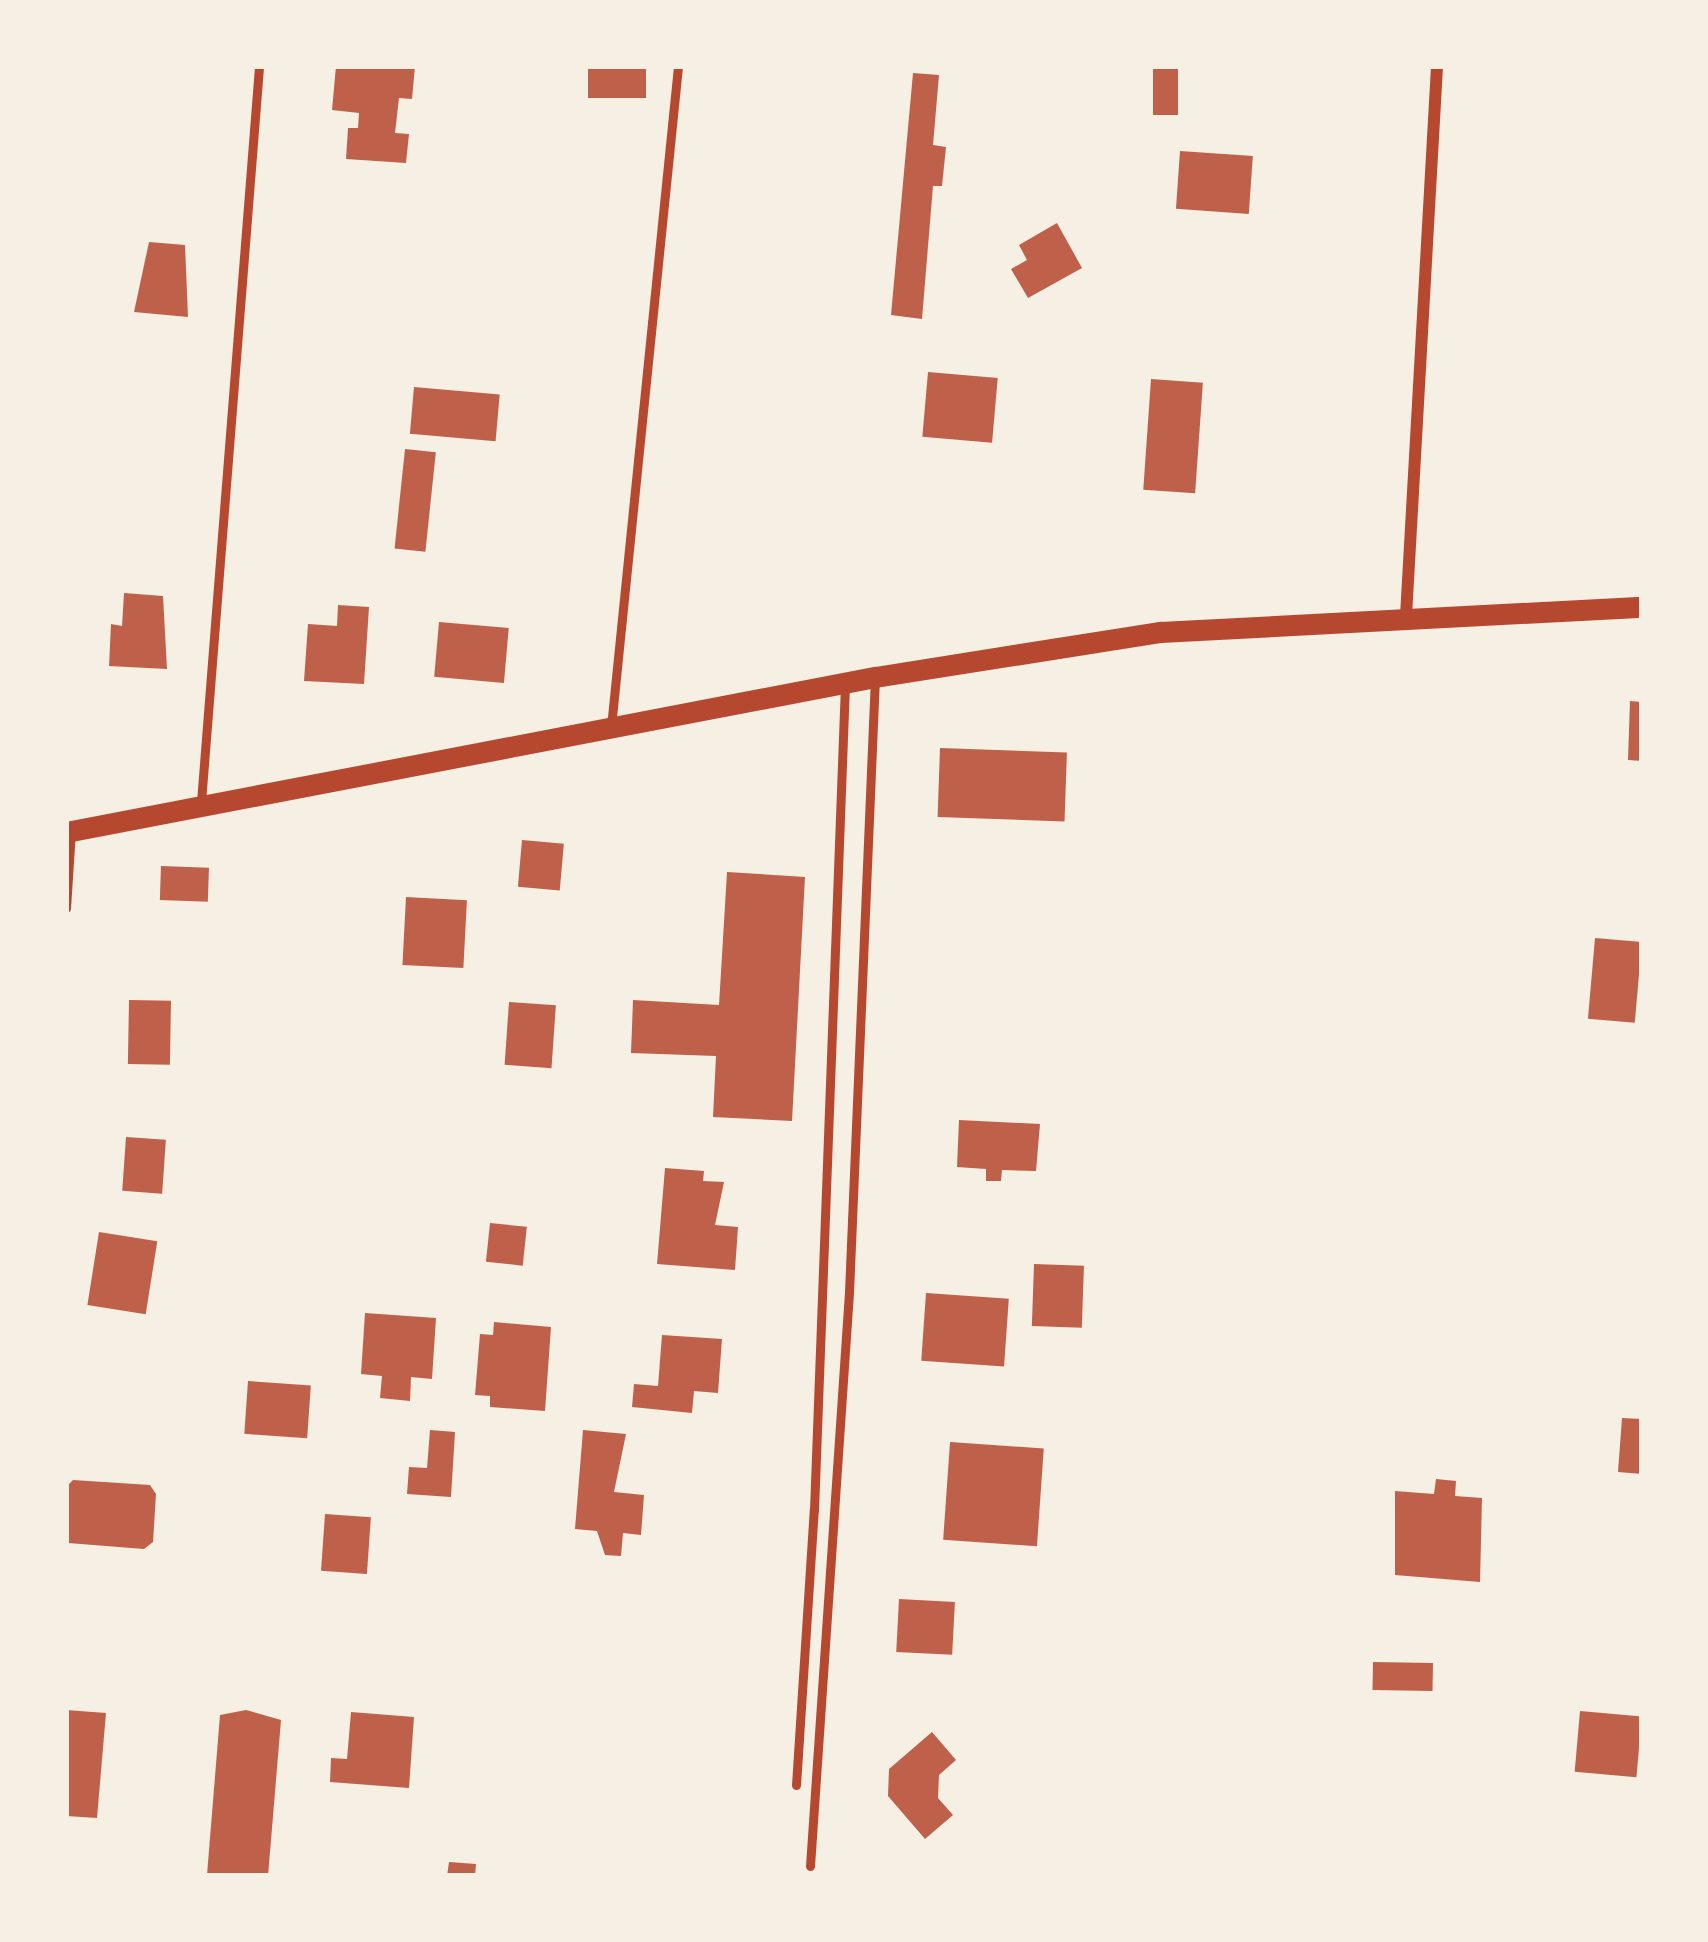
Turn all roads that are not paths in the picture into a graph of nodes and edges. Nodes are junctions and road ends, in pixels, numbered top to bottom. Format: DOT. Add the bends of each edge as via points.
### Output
graph roads {
  1 [pos="260,66"];
  2 [pos="677,66"];
  3 [pos="1437,66"];
  4 [pos="1642,607"];
  5 [pos="1406,616"];
  6 [pos="875,676"];
  7 [pos="844,683"];
  8 [pos="611,727"];
  9 [pos="201,807"];
  10 [pos="69,831"];
  11 [pos="66,908"];
  12 [pos="796,1785"];
  13 [pos="810,1866"];
  1 -- 9 [label="lane"];
  2 -- 8 [label="lane"];
  3 -- 5 [label="street"];
  4 -- 5 [label="street"];
  5 -- 6 [label="street" via="1160,632"];
  6 -- 7 [label="street"];
  6 -- 13 [label="lane" via="849,1292"];
  7 -- 8 [label="street"];
  7 -- 12 [label="lane" via="814,1510"];
  8 -- 9 [label="street"];
  9 -- 10 [label="street"];
  10 -- 11 [label="lane"];
}
